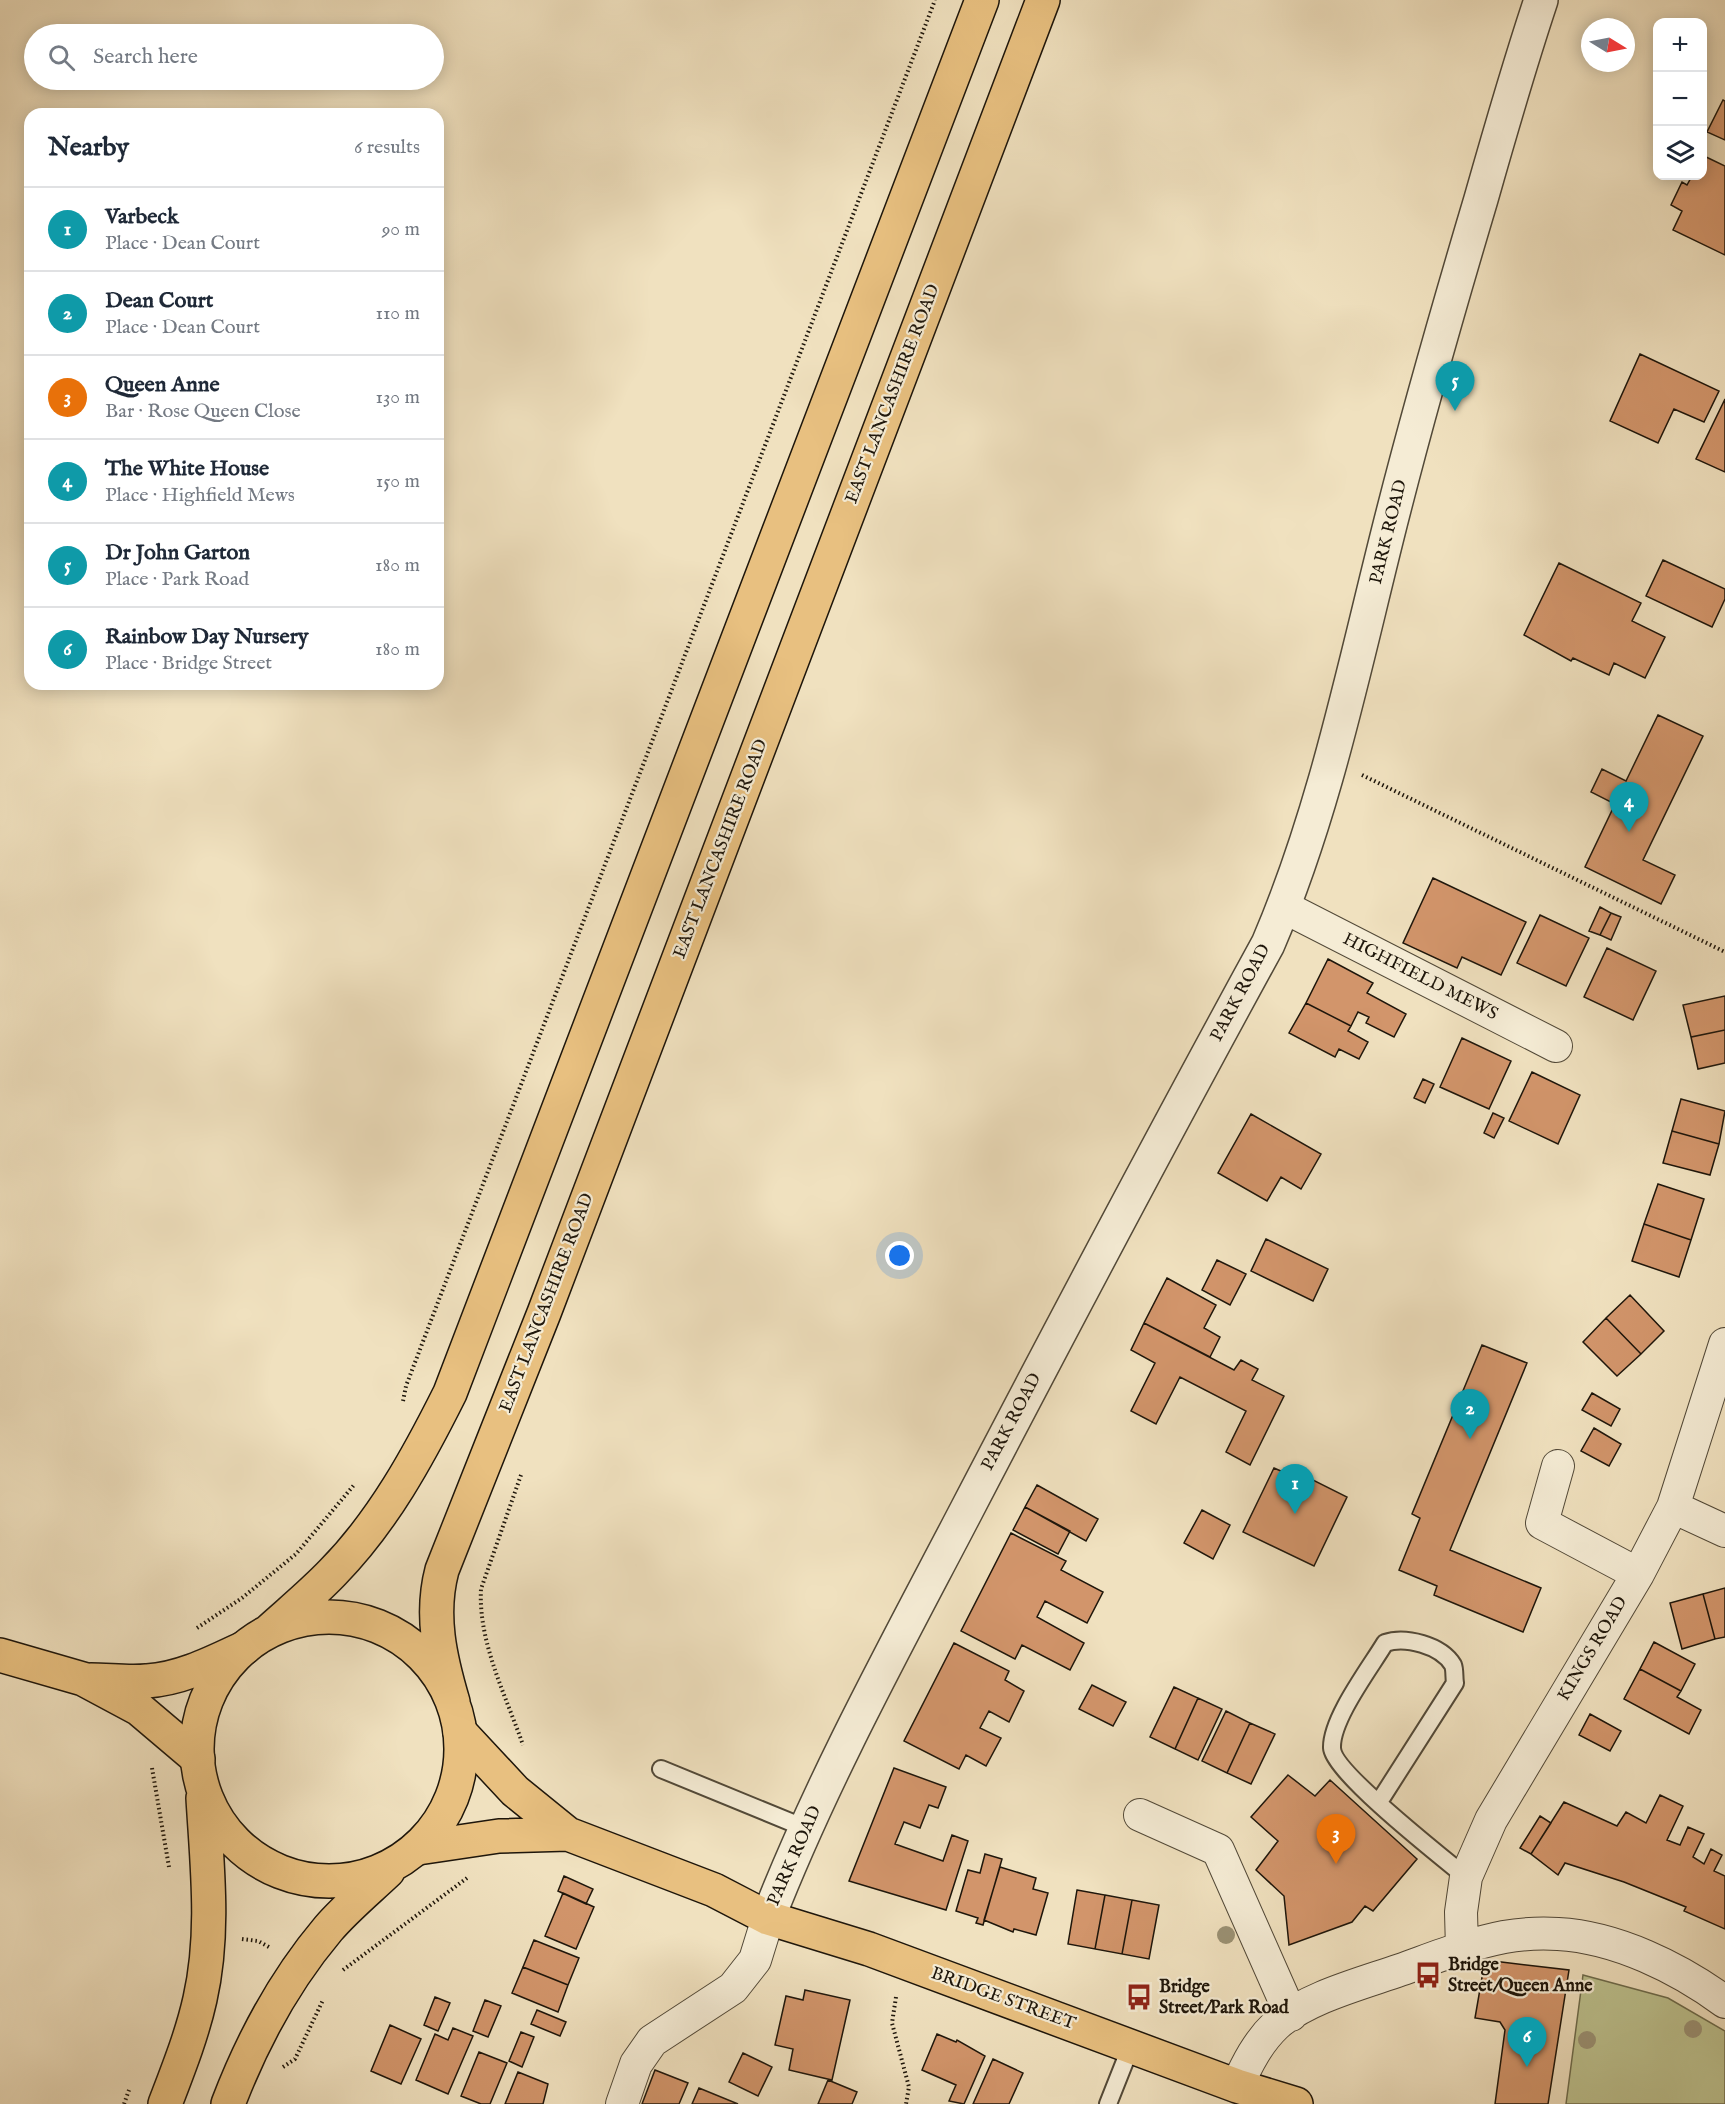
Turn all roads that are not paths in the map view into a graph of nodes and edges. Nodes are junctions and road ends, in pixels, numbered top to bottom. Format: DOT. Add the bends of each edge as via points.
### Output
graph roads {
  1 [pos="982,0"];
  2 [pos="1043,0"];
  3 [pos="1540,0"];
  4 [pos="1284,907"];
  5 [pos="1556,1046"];
  6 [pos="1725,1344"];
  7 [pos="1558,1466"];
  8 [pos="1673,1507"];
  9 [pos="1725,1531"];
  10 [pos="1638,1574"];
  11 [pos="257,1640"];
  12 [pos="0,1655"];
  13 [pos="83,1679"];
  14 [pos="457,1717"];
  15 [pos="661,1769"];
  16 [pos="200,1773"];
  17 [pos="1378,1802"];
  18 [pos="1140,1815"];
  19 [pos="806,1828"];
  20 [pos="568,1834"];
  21 [pos="406,1857"];
  22 [pos="1466,1877"];
  23 [pos="768,1918"];
  24 [pos="1462,1948"];
  25 [pos="1725,2002"];
  26 [pos="1291,2015"];
  27 [pos="1131,2046"];
  28 [pos="1238,2086"];
  29 [pos="165,2104"];
  30 [pos="228,2104"];
  31 [pos="622,2104"];
  32 [pos="1108,2104"];
  33 [pos="1296,2104"];
  1 -- 11 [label="main road" via="450,1393 395,1494 366,1533 334,1571"];
  2 -- 14 [label="main road, EAST LANCASHIRE ROAD" via="544,1313 442,1570 436,1591 437,1638"];
  3 -- 4 [label="street, PARK ROAD" via="1433,360 1330,759"];
  4 -- 5 [label="street, HIGHFIELD MEWS"];
  4 -- 19 [label="street, PARK ROAD" via="1268,944 920,1599"];
  6 -- 8 [label="street, KINGS ROAD"];
  7 -- 10 [label="street" via="1542,1523"];
  8 -- 9 [label="street"];
  8 -- 10 [label="street, KINGS ROAD"];
  10 -- 22 [label="street, KINGS ROAD" via="1491,1820"];
  11 -- 13 [label="main road" via="201,1668 162,1679"];
  11 -- 14 [label="main road" via="297,1621 335,1617 373,1624 406,1642 435,1668"];
  11 -- 16 [label="main road" via="224,1669 208,1697 199,1727"];
  12 -- 13 [label="main road"];
  13 -- 16 [label="main road" via="139,1709"];
  14 -- 20 [label="main road" via="515,1791"];
  14 -- 21 [label="main road" via="461,1764 454,1795 439,1824"];
  15 -- 19 [label="lane"];
  16 -- 21 [label="main road" via="214,1814 239,1846 273,1870 313,1881 355,1880"];
  16 -- 29 [label="main road" via="210,1904 208,1935 200,2000"];
  17 -- 17 [label="lane" via="1336,1761 1332,1749 1335,1727 1385,1643 1411,1639 1445,1656 1454,1666 1455,1683"];
  17 -- 22 [label="lane"];
  18 -- 26 [label="street" via="1218,1850"];
  19 -- 23 [label="street, PARK ROAD"];
  20 -- 21 [label="main road" via="499,1836"];
  20 -- 23 [label="main road, BRIDGE STREET" via="714,1890"];
  21 -- 30 [label="main road" via="329,1928 300,1967 256,2038"];
  22 -- 24 [label="street, KINGS ROAD" via="1461,1912"];
  23 -- 27 [label="main road, BRIDGE STREET" via="824,1934"];
  23 -- 31 [label="street" via="754,1960 733,1988 652,2040 636,2064"];
  24 -- 25 [label="street" via="1516,1936 1559,1934 1585,1938 1634,1952"];
  24 -- 26 [label="street" via="1348,1988"];
  26 -- 28 [label="street" via="1266,2035"];
  27 -- 28 [label="main road, BRIDGE STREET"];
  27 -- 32 [label="lane"];
  28 -- 33 [label="main road, BRIDGE STREET"];
}
